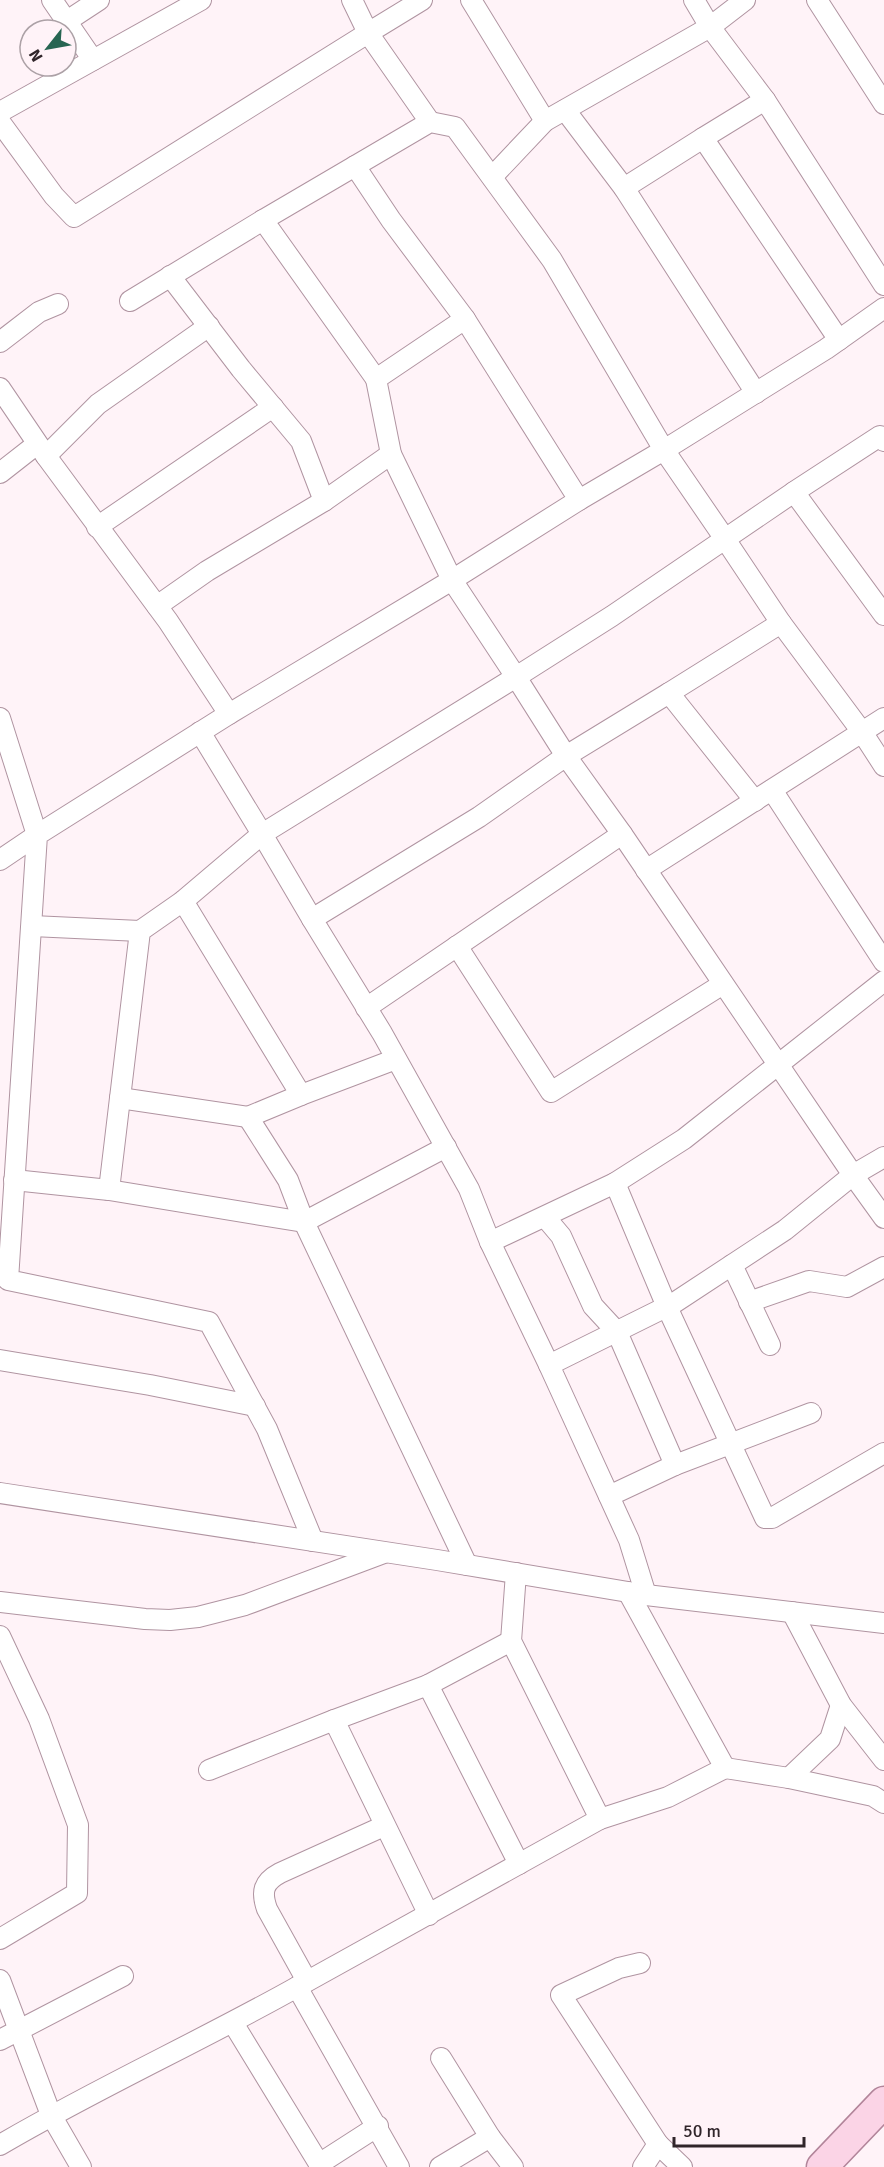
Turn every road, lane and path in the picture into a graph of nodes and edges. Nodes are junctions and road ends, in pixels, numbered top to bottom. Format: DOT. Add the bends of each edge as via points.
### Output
graph roads {
  1 [pos="52,0"];
  2 [pos="99,0"];
  3 [pos="201,0"];
  4 [pos="352,0"];
  5 [pos="422,0"];
  6 [pos="471,0"];
  7 [pos="694,0"];
  8 [pos="745,0"];
  9 [pos="817,0"];
  10 [pos="65,18"];
  11 [pos="72,18"];
  12 [pos="710,27"];
  13 [pos="368,33"];
  14 [pos="78,38"];
  15 [pos="93,60"];
  16 [pos="876,76"];
  17 [pos="765,100"];
  18 [pos="884,104"];
  19 [pos="565,110"];
  20 [pos="0,112"];
  21 [pos="545,121"];
  22 [pos="0,122"];
  23 [pos="430,122"];
  24 [pos="703,138"];
  25 [pos="355,166"];
  26 [pos="492,177"];
  27 [pos="624,188"];
  28 [pos="263,220"];
  29 [pos="170,276"];
  30 [pos="884,285"];
  31 [pos="130,301"];
  32 [pos="58,304"];
  33 [pos="884,308"];
  34 [pos="465,319"];
  35 [pos="208,326"];
  36 [pos="839,340"];
  37 [pos="0,342"];
  38 [pos="376,380"];
  39 [pos="0,388"];
  40 [pos="756,393"];
  41 [pos="273,407"];
  42 [pos="883,437"];
  43 [pos="41,450"];
  44 [pos="664,450"];
  45 [pos="391,454"];
  46 [pos="0,473"];
  47 [pos="794,492"];
  48 [pos="579,500"];
  49 [pos="324,501"];
  50 [pos="97,527"];
  51 [pos="725,539"];
  52 [pos="452,580"];
  53 [pos="157,606"];
  54 [pos="884,615"];
  55 [pos="781,623"];
  56 [pos="516,677"];
  57 [pos="669,693"];
  58 [pos="229,714"];
  59 [pos="0,718"];
  60 [pos="884,718"];
  61 [pos="200,732"];
  62 [pos="862,732"];
  63 [pos="566,756"];
  64 [pos="884,766"];
  65 [pos="772,790"];
  66 [pos="755,801"];
  67 [pos="262,834"];
  68 [pos="621,834"];
  69 [pos="37,835"];
  70 [pos="0,860"];
  71 [pos="646,870"];
  72 [pos="183,901"];
  73 [pos="312,919"];
  74 [pos="32,926"];
  75 [pos="140,931"];
  76 [pos="457,946"];
  77 [pos="884,962"];
  78 [pos="884,981"];
  79 [pos="723,984"];
  80 [pos="366,1008"];
  81 [pos="396,1059"];
  82 [pos="778,1065"];
  83 [pos="301,1095"];
  84 [pos="120,1098"];
  85 [pos="249,1117"];
  86 [pos="446,1148"];
  87 [pos="884,1158"];
  88 [pos="853,1175"];
  89 [pos="14,1180"];
  90 [pos="615,1183"];
  91 [pos="109,1190"];
  92 [pos="545,1217"];
  93 [pos="884,1218"];
  94 [pos="304,1222"];
  95 [pos="490,1242"];
  96 [pos="732,1265"];
  97 [pos="884,1267"];
  98 [pos="4,1280"];
  99 [pos="749,1302"];
  100 [pos="667,1307"];
  101 [pos="617,1332"];
  102 [pos="770,1345"];
  103 [pos="0,1360"];
  104 [pos="549,1365"];
  105 [pos="255,1406"];
  106 [pos="812,1413"];
  107 [pos="730,1443"];
  108 [pos="884,1453"];
  109 [pos="675,1465"];
  110 [pos="0,1492"];
  111 [pos="609,1496"];
  112 [pos="313,1540"];
  113 [pos="387,1552"];
  114 [pos="467,1565"];
  115 [pos="516,1573"];
  116 [pos="637,1593"];
  117 [pos="0,1602"];
  118 [pos="792,1612"];
  119 [pos="884,1623"];
  120 [pos="0,1636"];
  121 [pos="511,1641"];
  122 [pos="429,1685"];
  123 [pos="841,1705"];
  124 [pos="334,1720"];
  125 [pos="884,1760"];
  126 [pos="724,1768"];
  127 [pos="209,1770"];
  128 [pos="789,1778"];
  129 [pos="884,1803"];
  130 [pos="600,1819"];
  131 [pos="384,1826"];
  132 [pos="519,1864"];
  133 [pos="429,1915"];
  134 [pos="0,1939"];
  135 [pos="640,1963"];
  136 [pos="123,1976"];
  137 [pos="0,1980"];
  138 [pos="302,1984"];
  139 [pos="233,2023"];
  140 [pos="18,2030"];
  141 [pos="0,2040"];
  142 [pos="441,2058"];
  143 [pos="884,2102"];
  144 [pos="51,2115"];
  145 [pos="884,2125"];
  146 [pos="378,2126"];
  147 [pos="490,2137"];
  148 [pos="658,2144"];
  149 [pos="0,2145"];
  150 [pos="320,2166"];
  151 [pos="81,2167"];
  152 [pos="399,2167"];
  153 [pos="440,2167"];
  154 [pos="513,2167"];
  155 [pos="643,2167"];
  156 [pos="682,2167"];
  157 [pos="822,2167"];
  158 [pos="846,2167"];
  1 -- 10 [label="street"];
  2 -- 11 [label="street"];
  3 -- 15 [label="street"];
  4 -- 13 [label="street"];
  5 -- 13 [label="street"];
  6 -- 21 [label="street"];
  7 -- 12 [label="street"];
  8 -- 12 [label="street"];
  9 -- 16 [label="street"];
  12 -- 17 [label="street"];
  12 -- 19 [label="street"];
  13 -- 22 [label="street" via="74,217"];
  13 -- 23 [label="street"];
  14 -- 15 [label="street"];
  15 -- 20 [label="street"];
  16 -- 18 [label="street"];
  17 -- 24 [label="street"];
  17 -- 30 [label="street"];
  19 -- 21 [label="street"];
  19 -- 27 [label="street"];
  21 -- 26 [label="street"];
  23 -- 25 [label="street"];
  23 -- 26 [label="street" via="455,127"];
  24 -- 27 [label="street"];
  24 -- 36 [label="street"];
  25 -- 28 [label="street"];
  25 -- 34 [label="street"];
  26 -- 44 [label="street" via="552,260"];
  27 -- 40 [label="street"];
  28 -- 29 [label="street"];
  28 -- 38 [label="street"];
  29 -- 31 [label="street"];
  29 -- 35 [label="street"];
  32 -- 37 [label="street" via="39,312"];
  33 -- 36 [label="street"];
  34 -- 38 [label="street"];
  34 -- 48 [label="street"];
  35 -- 41 [label="street"];
  35 -- 43 [label="street"];
  36 -- 40 [label="street"];
  38 -- 45 [label="street"];
  39 -- 43 [label="street"];
  40 -- 44 [label="street"];
  41 -- 49 [label="street" via="301,441"];
  41 -- 50 [label="street"];
  42 -- 47 [label="street"];
  43 -- 46 [label="street"];
  43 -- 50 [label="street"];
  44 -- 48 [label="street"];
  44 -- 51 [label="street"];
  45 -- 49 [label="street"];
  45 -- 52 [label="street"];
  47 -- 51 [label="street"];
  47 -- 54 [label="street"];
  48 -- 52 [label="street"];
  49 -- 53 [label="street"];
  50 -- 53 [label="street"];
  51 -- 55 [label="street"];
  51 -- 56 [label="street"];
  52 -- 56 [label="street"];
  52 -- 58 [label="street"];
  53 -- 58 [label="street"];
  55 -- 57 [label="street"];
  55 -- 62 [label="street"];
  56 -- 63 [label="street"];
  56 -- 67 [label="street"];
  57 -- 63 [label="street"];
  57 -- 66 [label="street"];
  58 -- 61 [label="street"];
  59 -- 69 [label="street"];
  60 -- 62 [label="street"];
  61 -- 67 [label="street"];
  61 -- 69 [label="street"];
  62 -- 64 [label="street"];
  62 -- 65 [label="street"];
  63 -- 68 [label="street"];
  63 -- 73 [label="street" via="479,817"];
  65 -- 66 [label="street"];
  65 -- 77 [label="street"];
  66 -- 71 [label="street"];
  67 -- 72 [label="street"];
  67 -- 73 [label="street"];
  68 -- 71 [label="street"];
  68 -- 76 [label="street"];
  69 -- 70 [label="street"];
  69 -- 74 [label="street"];
  71 -- 79 [label="street"];
  72 -- 75 [label="street"];
  72 -- 83 [label="street"];
  73 -- 80 [label="street"];
  74 -- 75 [label="street"];
  74 -- 89 [label="street"];
  75 -- 84 [label="street"];
  76 -- 79 [label="street" via="551,1092"];
  76 -- 80 [label="street"];
  78 -- 82 [label="street"];
  79 -- 82 [label="street"];
  80 -- 81 [label="street"];
  81 -- 83 [label="street"];
  81 -- 86 [label="street"];
  82 -- 88 [label="street"];
  82 -- 90 [label="street" via="684,1139"];
  83 -- 85 [label="street"];
  84 -- 85 [label="street"];
  84 -- 91 [label="street"];
  85 -- 94 [label="street" via="288,1180"];
  86 -- 94 [label="street"];
  86 -- 95 [label="street" via="469,1190"];
  87 -- 88 [label="street"];
  88 -- 93 [label="street"];
  88 -- 96 [label="street" via="785,1230"];
  89 -- 91 [label="street"];
  89 -- 98 [label="street"];
  90 -- 92 [label="street"];
  90 -- 100 [label="street"];
  91 -- 94 [label="street"];
  92 -- 95 [label="street"];
  92 -- 101 [label="street" via="561,1236 593,1306"];
  94 -- 114 [label="street"];
  95 -- 104 [label="street"];
  96 -- 99 [label="street"];
  96 -- 100 [label="street"];
  97 -- 99 [label="street" via="848,1287 809,1281"];
  98 -- 105 [label="street" via="209,1322"];
  99 -- 102 [label="street"];
  100 -- 101 [label="street"];
  100 -- 107 [label="street"];
  101 -- 104 [label="street"];
  101 -- 109 [label="street"];
  103 -- 105 [label="street"];
  104 -- 111 [label="street"];
  105 -- 112 [label="street"];
  106 -- 107 [label="street"];
  107 -- 108 [label="street" via="765,1518 772,1518"];
  107 -- 109 [label="street"];
  109 -- 111 [label="street"];
  110 -- 112 [label="street"];
  111 -- 116 [label="street" via="629,1540"];
  112 -- 113 [label="street"];
  113 -- 114 [label="street"];
  113 -- 117 [label="street" via="245,1605 198,1617 145,1619"];
  114 -- 115 [label="street"];
  115 -- 116 [label="street"];
  115 -- 121 [label="street"];
  116 -- 118 [label="street"];
  116 -- 126 [label="street"];
  118 -- 119 [label="street"];
  118 -- 123 [label="street"];
  120 -- 134 [label="street" via="39,1719 78,1825 77,1893"];
  121 -- 122 [label="street"];
  121 -- 130 [label="street"];
  122 -- 124 [label="street"];
  122 -- 132 [label="street"];
  123 -- 125 [label="street"];
  123 -- 128 [label="street" via="830,1739"];
  124 -- 127 [label="street"];
  124 -- 131 [label="street"];
  126 -- 128 [label="street"];
  126 -- 130 [label="street" via="668,1797"];
  128 -- 129 [label="street" via="873,1796"];
  130 -- 132 [label="street"];
  131 -- 133 [label="street"];
  131 -- 138 [label="street" via="280,1873 264,1886 262,1896 267,1909"];
  132 -- 133 [label="street"];
  133 -- 138 [label="street"];
  135 -- 148 [label="street" via="619,1968 561,1995"];
  136 -- 140 [label="street"];
  137 -- 140 [label="street"];
  138 -- 139 [label="street"];
  138 -- 146 [label="street"];
  139 -- 144 [label="street"];
  139 -- 150 [label="street"];
  140 -- 141 [label="street"];
  140 -- 144 [label="street"];
  142 -- 147 [label="street"];
  143 -- 157 [label="main road"];
  144 -- 149 [label="street"];
  144 -- 151 [label="street"];
  145 -- 158 [label="main road"];
  146 -- 150 [label="street"];
  146 -- 152 [label="street"];
  147 -- 153 [label="street"];
  147 -- 154 [label="street"];
  148 -- 155 [label="street"];
  148 -- 156 [label="street"];
}
